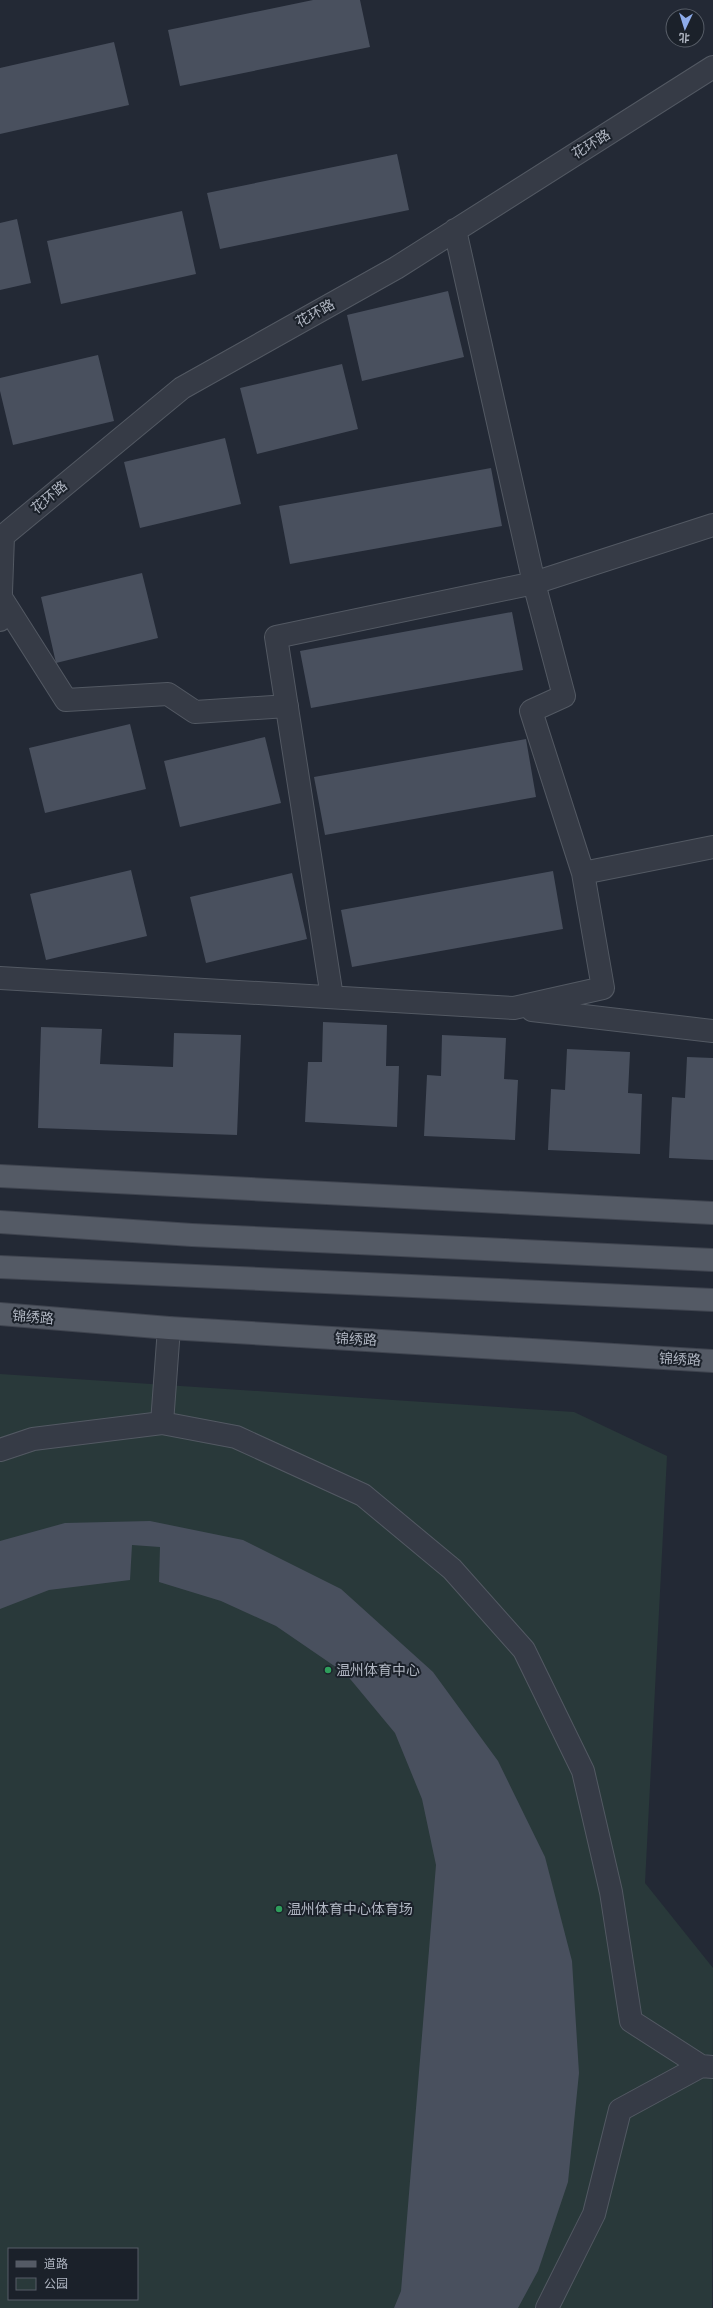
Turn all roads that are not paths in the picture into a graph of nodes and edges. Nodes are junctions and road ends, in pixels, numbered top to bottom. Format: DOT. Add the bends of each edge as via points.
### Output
graph roads {
  1 [pos="712,72"];
  2 [pos="455,230"];
  3 [pos="713,526"];
  4 [pos="534,583"];
  5 [pos="0,596"];
  6 [pos="0,620"];
  7 [pos="287,706"];
  8 [pos="713,847"];
  9 [pos="583,873"];
  10 [pos="0,978"];
  11 [pos="332,997"];
  12 [pos="514,1008"];
  13 [pos="713,1031"];
  14 [pos="0,1176"];
  15 [pos="713,1213"];
  16 [pos="0,1222"];
  17 [pos="713,1260"];
  18 [pos="0,1268"];
  19 [pos="713,1300"];
  20 [pos="0,1314"];
  21 [pos="169,1328"];
  22 [pos="713,1361"];
  23 [pos="162,1423"];
  24 [pos="0,1450"];
  25 [pos="707,2066"];
  26 [pos="547,2308"];
  1 -- 2 [label="street, 花环路"];
  2 -- 4 [label="street"];
  2 -- 5 [label="street, 花环路" via="396,268 182,388 3,536"];
  3 -- 4 [label="street"];
  4 -- 7 [label="street" via="276,637"];
  4 -- 9 [label="street" via="564,696 531,711"];
  5 -- 6 [label="street, 花环路"];
  5 -- 7 [label="street" via="66,700 168,694 195,712"];
  7 -- 11 [label="street"];
  8 -- 9 [label="street"];
  9 -- 12 [label="street" via="603,988"];
  10 -- 11 [label="street"];
  11 -- 12 [label="street"];
  12 -- 13 [label="street"];
  14 -- 15 [label="main road"];
  16 -- 17 [label="main road" via="192,1235"];
  18 -- 19 [label="main road"];
  20 -- 21 [label="main road, 锦绣路"];
  21 -- 22 [label="main road, 锦绣路"];
  21 -- 23 [label="street"];
  23 -- 24 [label="street" via="33,1438"];
  23 -- 25 [label="street" via="236,1437 363,1495 452,1569 524,1650 583,1771 611,1892 631,2022"];
  25 -- 26 [label="street" via="620,2110 594,2214"];
}
